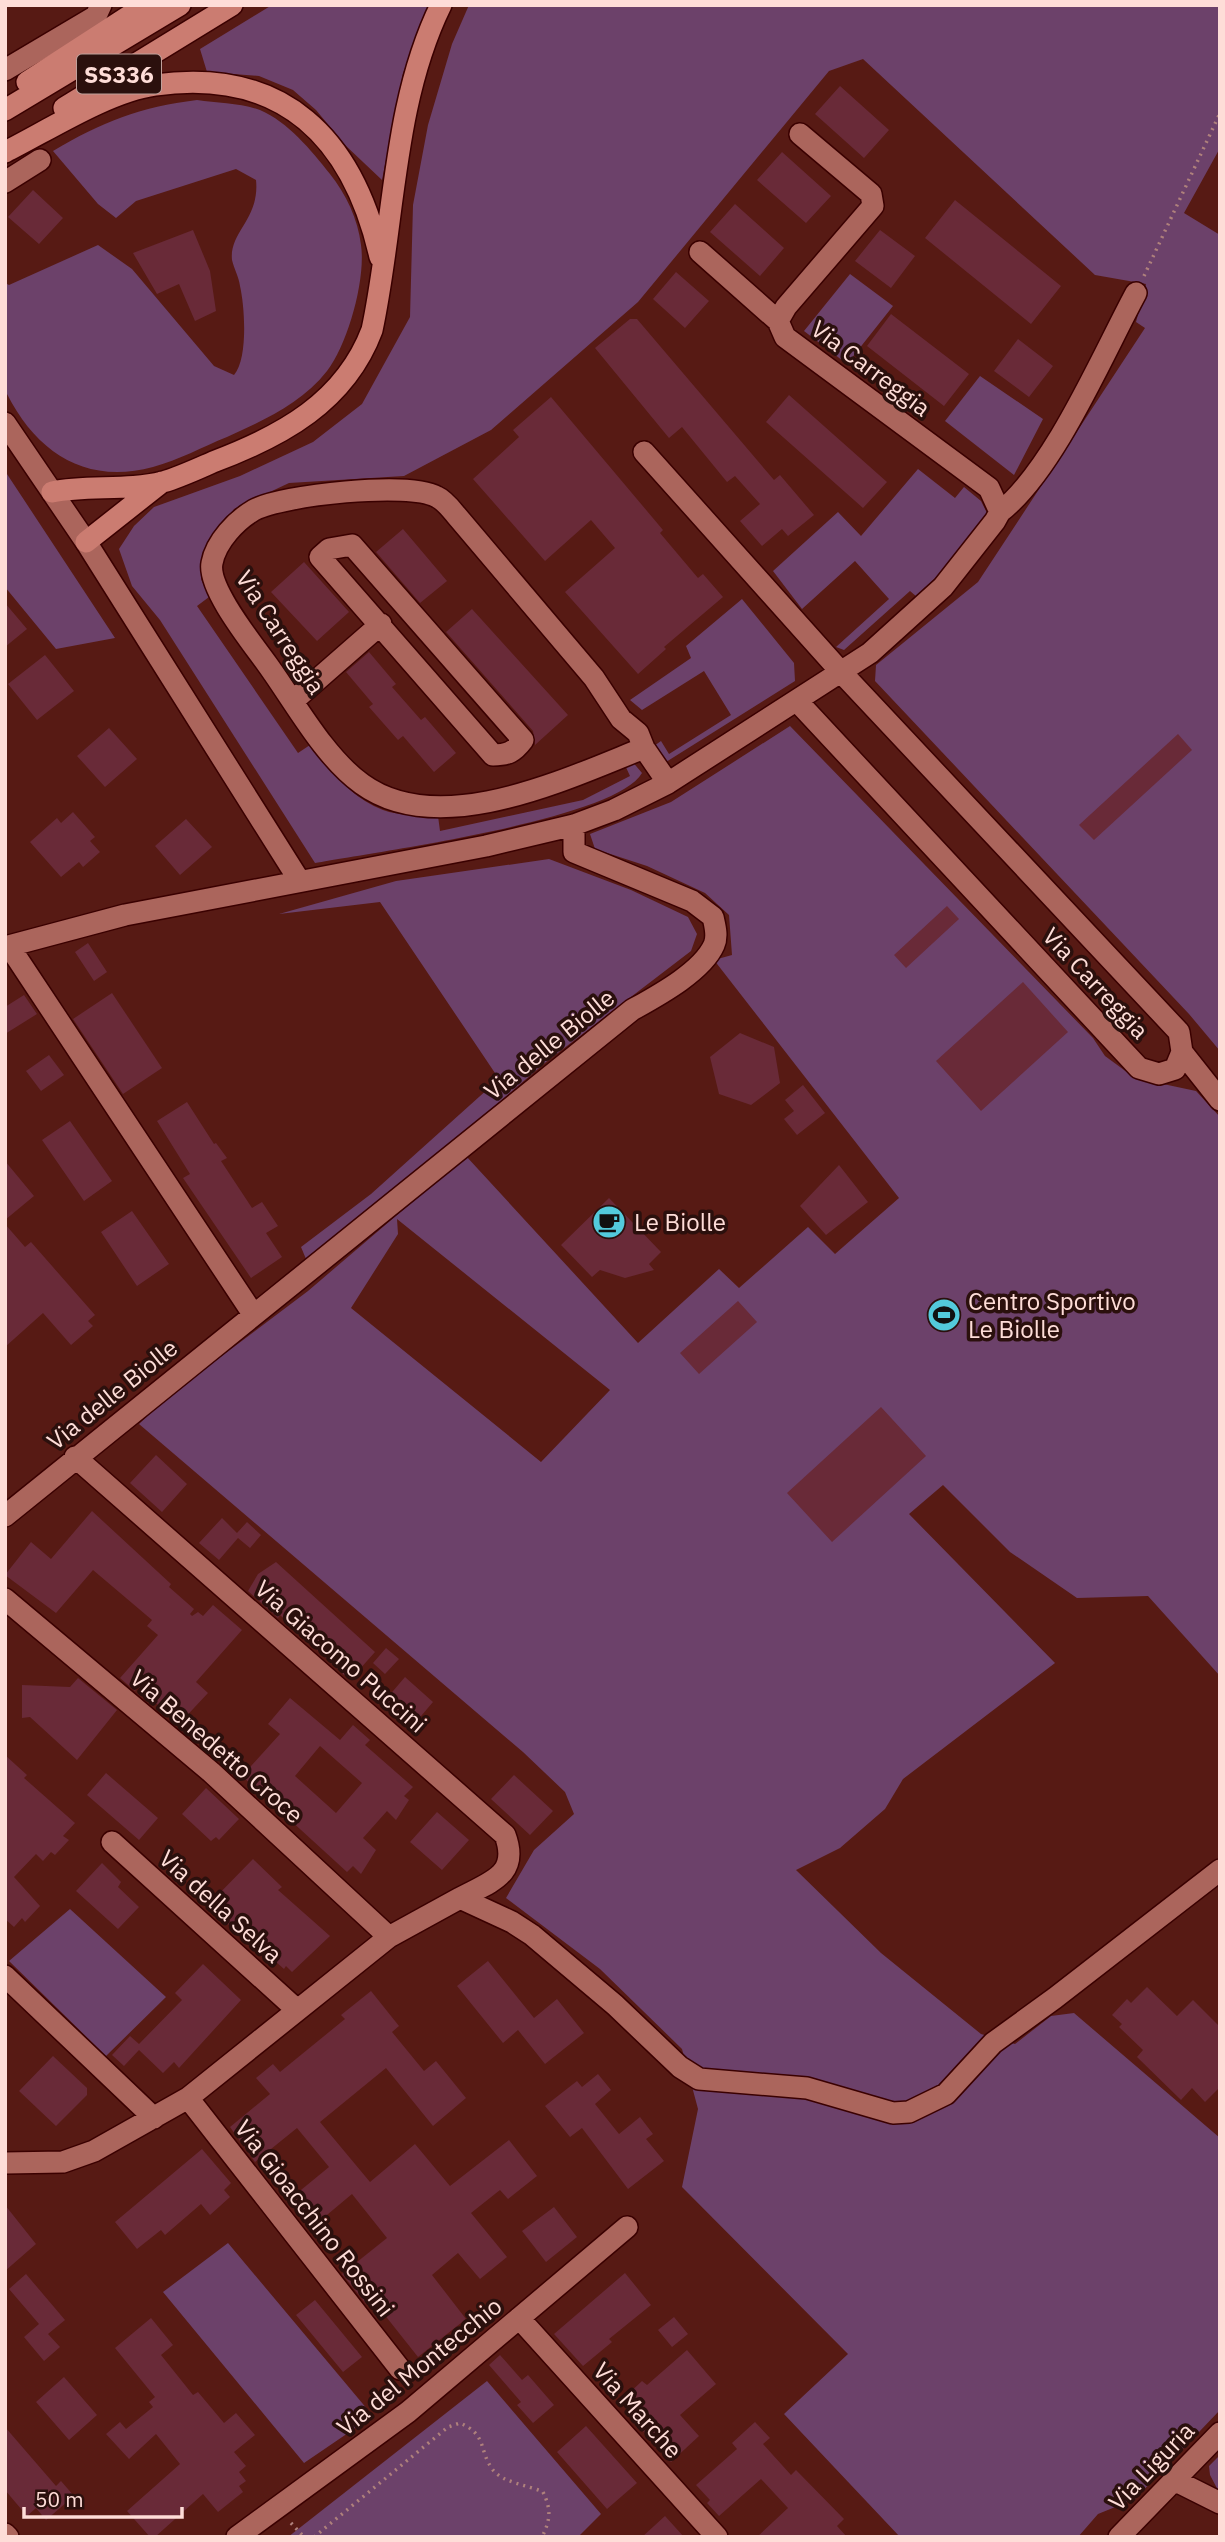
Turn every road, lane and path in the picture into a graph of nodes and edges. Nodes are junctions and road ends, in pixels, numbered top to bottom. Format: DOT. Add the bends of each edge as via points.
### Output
graph roads {
  1 [pos="101,5"];
  2 [pos="146,5"];
  3 [pos="180,5"];
  4 [pos="232,5"];
  5 [pos="441,5"];
  6 [pos="5,70"];
  7 [pos="5,98"];
  8 [pos="5,110"];
  9 [pos="1220,113"];
  10 [pos="800,134"];
  11 [pos="5,143"];
  12 [pos="5,152"];
  13 [pos="40,160"];
  14 [pos="5,182"];
  15 [pos="700,252"];
  16 [pos="381,264"];
  17 [pos="1136,293"];
  18 [pos="778,321"];
  19 [pos="5,423"];
  20 [pos="644,452"];
  21 [pos="162,482"];
  22 [pos="52,492"];
  23 [pos="1000,512"];
  24 [pos="86,542"];
  25 [pos="381,624"];
  26 [pos="841,672"];
  27 [pos="293,701"];
  28 [pos="797,701"];
  29 [pos="644,748"];
  30 [pos="668,783"];
  31 [pos="574,825"];
  32 [pos="299,880"];
  33 [pos="7,946"];
  34 [pos="1182,1052"];
  35 [pos="1220,1100"];
  36 [pos="253,1314"];
  37 [pos="75,1457"];
  38 [pos="5,1516"];
  39 [pos="5,1599"];
  40 [pos="111,1842"];
  41 [pos="1220,1870"];
  42 [pos="460,1898"];
  43 [pos="389,1937"];
  44 [pos="5,1976"];
  45 [pos="296,2009"];
  46 [pos="188,2098"];
  47 [pos="153,2118"];
  48 [pos="5,2163"];
  49 [pos="627,2227"];
  50 [pos="519,2318"];
  51 [pos="400,2369"];
  52 [pos="1220,2432"];
  53 [pos="1174,2480"];
  54 [pos="1220,2503"];
  55 [pos="237,2537"];
  56 [pos="314,2537"];
  57 [pos="542,2537"];
  58 [pos="717,2537"];
  59 [pos="1119,2537"];
  1 -- 6 [label="street" via="96,16"];
  2 -- 7 [label="highway"];
  3 -- 8 [label="highway, SS336"];
  4 -- 11 [label="highway, SS336"];
  5 -- 16 [label="highway" via="428,32 405,117"];
  9 -- 17 [label="path"];
  10 -- 18 [label="street, Via Carreggia" via="871,194 873,206"];
  12 -- 16 [label="highway" via="100,103 154,85 213,83 254,90 300,115 328,139 371,217"];
  13 -- 14 [label="street"];
  15 -- 18 [label="street"];
  16 -- 21 [label="highway" via="378,302 365,349 328,399 253,447"];
  17 -- 23 [label="street" via="1041,467 1019,498"];
  18 -- 23 [label="street, Via Carreggia" via="785,337 989,488"];
  19 -- 22 [label="street"];
  20 -- 26 [label="street, Via Carreggia"];
  21 -- 22 [label="highway"];
  21 -- 24 [label="highway"];
  22 -- 24 [label="street"];
  23 -- 26 [label="street" via="943,587 870,653"];
  24 -- 32 [label="street"];
  25 -- 25 [label="street" via="320,557 329,549 352,545 523,740 516,750 493,755"];
  25 -- 27 [label="street"];
  26 -- 28 [label="street"];
  26 -- 34 [label="street, Via Carreggia" via="1179,1032"];
  27 -- 29 [label="street, Via Carreggia" via="339,764 362,784 396,803 429,808 496,800"];
  27 -- 29 [label="street, Via Carreggia" via="214,579 212,562 221,545 232,526 255,509 286,499 414,490 437,497 456,515 594,678 621,719 638,733"];
  28 -- 30 [label="street"];
  28 -- 34 [label="street, Via Carreggia" via="1139,1068 1159,1073 1175,1069"];
  29 -- 30 [label="street, Via Carreggia"];
  30 -- 31 [label="street"];
  31 -- 32 [label="street"];
  31 -- 36 [label="street, Via delle Biolle" via="575,852 692,901 713,917 714,945 675,985 632,1010"];
  32 -- 33 [label="street" via="125,915"];
  33 -- 36 [label="street"];
  34 -- 35 [label="street"];
  36 -- 37 [label="street, Via delle Biolle"];
  37 -- 38 [label="street, Via delle Biolle"];
  37 -- 42 [label="street, Via Giacomo Puccini" via="505,1835 511,1851 508,1866 497,1878"];
  39 -- 43 [label="street, Via Benedetto Croce" via="211,1772"];
  40 -- 45 [label="street, Via della Selva"];
  41 -- 42 [label="street" via="993,2043 946,2094 909,2112 876,2110 831,2093 795,2086 699,2079 531,1935"];
  42 -- 43 [label="street"];
  43 -- 45 [label="street"];
  44 -- 47 [label="street"];
  45 -- 46 [label="street"];
  46 -- 47 [label="street"];
  46 -- 51 [label="street, Via Gioacchino Rossini"];
  47 -- 48 [label="street" via="94,2151 63,2162"];
  49 -- 50 [label="street, Via del Montecchio"];
  50 -- 55 [label="street, Via del Montecchio" via="408,2412"];
  50 -- 58 [label="street, Via Marche"];
  52 -- 53 [label="street, Via Liguria"];
  53 -- 54 [label="street"];
  53 -- 59 [label="street, Via Liguria"];
  56 -- 57 [label="path" via="449,2427 460,2423 477,2432 494,2472 543,2492 550,2507"];
}
